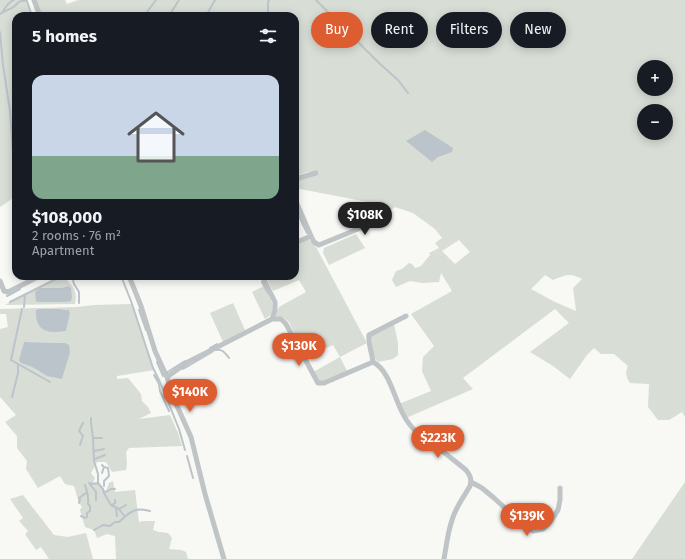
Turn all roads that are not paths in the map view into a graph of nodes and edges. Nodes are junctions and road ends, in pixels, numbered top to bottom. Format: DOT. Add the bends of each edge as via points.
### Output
graph roads {
  1 [pos="34,0"];
  2 [pos="38,12"];
  3 [pos="316,174"];
  4 [pos="299,178"];
  5 [pos="299,208"];
  6 [pos="380,220"];
  7 [pos="311,236"];
  8 [pos="299,242"];
  9 [pos="32,280"];
  10 [pos="131,280"];
  11 [pos="264,280"];
  12 [pos="0,281"];
  13 [pos="406,316"];
  14 [pos="272,319"];
  15 [pos="373,362"];
  16 [pos="167,377"];
  17 [pos="471,482"];
  18 [pos="560,488"];
  19 [pos="222,558"];
  20 [pos="444,559"];
  1 -- 2 [label="street"];
  3 -- 4 [label="street"];
  5 -- 7 [label="street"];
  6 -- 7 [label="street" via="319,245"];
  7 -- 8 [label="street"];
  9 -- 12 [label="street" via="8,292 4,291"];
  10 -- 16 [label="street" via="155,351"];
  11 -- 14 [label="street" via="275,302"];
  13 -- 15 [label="street" via="369,335"];
  14 -- 15 [label="street" via="281,319 286,324 318,383 324,384"];
  14 -- 16 [label="street" via="188,362"];
  15 -- 17 [label="street" via="381,368 408,424 466,470"];
  16 -- 19 [label="street" via="191,437"];
  17 -- 18 [label="street" via="482,488 533,531 543,530 558,510"];
  17 -- 20 [label="street" via="456,508"];
}
